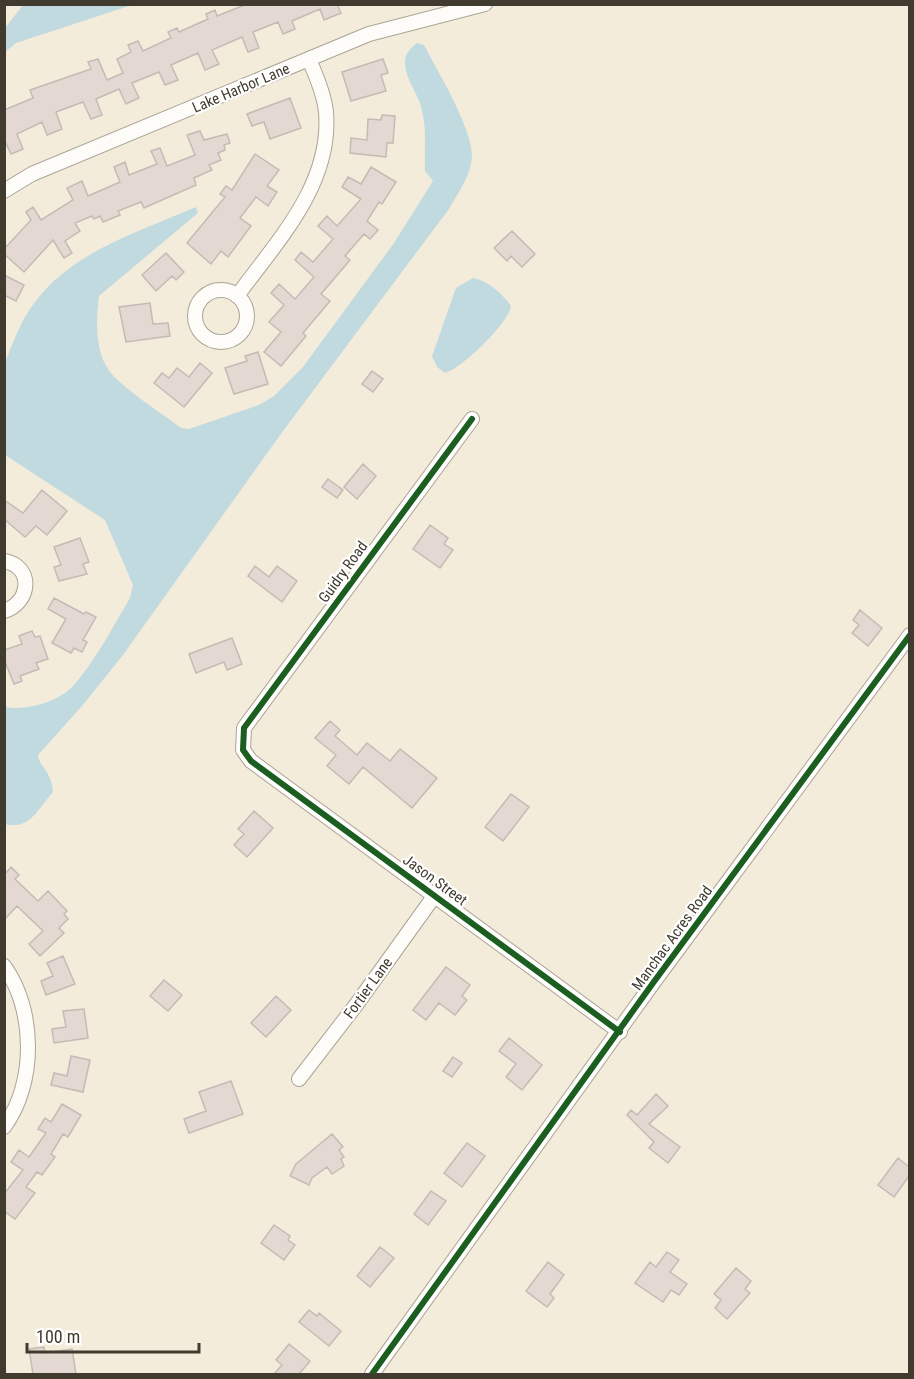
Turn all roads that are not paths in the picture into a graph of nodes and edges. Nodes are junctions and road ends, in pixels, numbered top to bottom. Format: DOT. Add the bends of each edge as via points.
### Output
graph roads {
  1 [pos="480,6"];
  2 [pos="309,59"];
  3 [pos="4,191"];
  4 [pos="237,296"];
  5 [pos="472,419"];
  6 [pos="4,561"];
  7 [pos="4,611"];
  8 [pos="909,635"];
  9 [pos="242,743"];
  10 [pos="435,895"];
  11 [pos="4,966"];
  12 [pos="620,1032"];
  13 [pos="299,1079"];
  14 [pos="4,1127"];
  15 [pos="372,1374"];
  1 -- 2 [label="street, Lake Harbor Lane" via="369,34"];
  2 -- 3 [label="street, Lake Harbor Lane" via="32,174"];
  2 -- 4 [label="street" via="326,110 327,132 318,174 308,197"];
  5 -- 9 [label="street, Guidry Road" via="244,728"];
  6 -- 7 [label="street" via="23,572 26,589 19,604"];
  8 -- 12 [label="street, Manchac Acres Road"];
  9 -- 10 [label="street, Jason Street" via="251,760"];
  10 -- 12 [label="street, Jason Street"];
  10 -- 13 [label="street, Fortier Lane"];
  11 -- 14 [label="street" via="17,989 29,1051 28,1078 21,1100"];
  12 -- 15 [label="street, Manchac Acres Road"];
}
